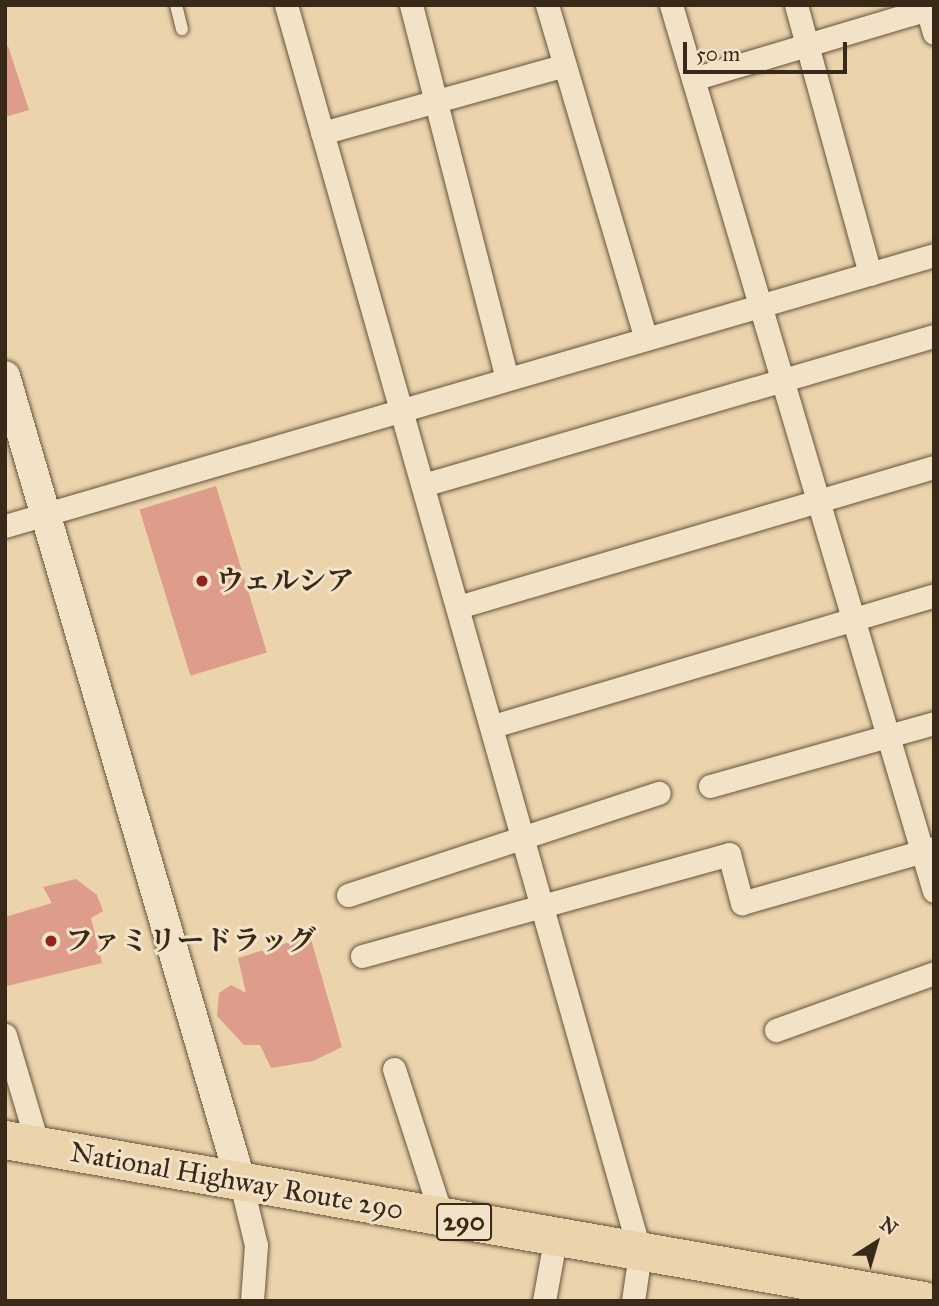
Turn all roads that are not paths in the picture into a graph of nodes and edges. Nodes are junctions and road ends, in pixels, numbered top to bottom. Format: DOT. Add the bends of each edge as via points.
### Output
graph roads {
  1 [pos="176,5"];
  2 [pos="286,5"];
  3 [pos="411,5"];
  4 [pos="547,5"];
  5 [pos="671,5"];
  6 [pos="796,5"];
  7 [pos="929,7"];
  8 [pos="182,29"];
  9 [pos="934,33"];
  10 [pos="807,45"];
  11 [pos="565,65"];
  12 [pos="692,79"];
  13 [pos="439,103"];
  14 [pos="322,132"];
  15 [pos="934,255"];
  16 [pos="870,274"];
  17 [pos="758,306"];
  18 [pos="934,336"];
  19 [pos="646,339"];
  20 [pos="5,376"];
  21 [pos="507,379"];
  22 [pos="780,381"];
  23 [pos="401,410"];
  24 [pos="934,467"];
  25 [pos="423,485"];
  26 [pos="817,500"];
  27 [pos="46,514"];
  28 [pos="5,526"];
  29 [pos="934,595"];
  30 [pos="458,607"];
  31 [pos="852,619"];
  32 [pos="934,723"];
  33 [pos="493,726"];
  34 [pos="887,737"];
  35 [pos="710,786"];
  36 [pos="659,793"];
  37 [pos="526,840"];
  38 [pos="928,850"];
  39 [pos="934,891"];
  40 [pos="348,895"];
  41 [pos="545,903"];
  42 [pos="362,956"];
  43 [pos="934,972"];
  44 [pos="776,1030"];
  45 [pos="5,1035"];
  46 [pos="394,1069"];
  47 [pos="21,1143"];
  48 [pos="240,1178"];
  49 [pos="442,1218"];
  50 [pos="555,1240"];
  51 [pos="640,1253"];
  52 [pos="252,1301"];
  53 [pos="544,1301"];
  54 [pos="633,1301"];
  55 [pos="924,1301"];
  1 -- 8 [label="lane"];
  2 -- 14 [label="street"];
  3 -- 13 [label="street"];
  4 -- 11 [label="street"];
  5 -- 12 [label="street"];
  6 -- 10 [label="street"];
  7 -- 9 [label="street"];
  7 -- 10 [label="street"];
  10 -- 12 [label="street"];
  10 -- 16 [label="street"];
  11 -- 13 [label="street"];
  11 -- 19 [label="street"];
  12 -- 17 [label="street"];
  13 -- 14 [label="street"];
  13 -- 21 [label="street"];
  14 -- 23 [label="street"];
  15 -- 16 [label="street"];
  16 -- 17 [label="street"];
  17 -- 19 [label="street"];
  17 -- 22 [label="street"];
  18 -- 22 [label="street"];
  19 -- 21 [label="street"];
  20 -- 27 [label="street"];
  21 -- 23 [label="street"];
  22 -- 25 [label="street"];
  22 -- 26 [label="street"];
  23 -- 25 [label="street"];
  23 -- 27 [label="street"];
  24 -- 26 [label="street"];
  25 -- 30 [label="street"];
  26 -- 30 [label="street"];
  26 -- 31 [label="street"];
  27 -- 28 [label="street"];
  27 -- 48 [label="street"];
  29 -- 31 [label="street"];
  30 -- 33 [label="street"];
  31 -- 33 [label="street"];
  31 -- 34 [label="street"];
  32 -- 34 [label="street"];
  33 -- 37 [label="street"];
  34 -- 35 [label="street"];
  34 -- 38 [label="street"];
  36 -- 37 [label="street"];
  37 -- 40 [label="street"];
  37 -- 41 [label="street"];
  38 -- 39 [label="street"];
  38 -- 41 [label="street" via="742,903 729,854"];
  41 -- 42 [label="street"];
  41 -- 51 [label="street"];
  43 -- 44 [label="street"];
  45 -- 47 [label="street"];
  46 -- 49 [label="street"];
  47 -- 48 [label="highway, National Highway Route 290 / 290"];
  48 -- 49 [label="highway, National Highway Route 290 / 290"];
  48 -- 52 [label="street" via="256,1245"];
  49 -- 50 [label="highway, National Highway Route 290 / 290"];
  50 -- 51 [label="highway, National Highway Route 290 / 290"];
  50 -- 53 [label="street"];
  51 -- 54 [label="street"];
  51 -- 55 [label="highway, National Highway Route 290 / 290"];
}
